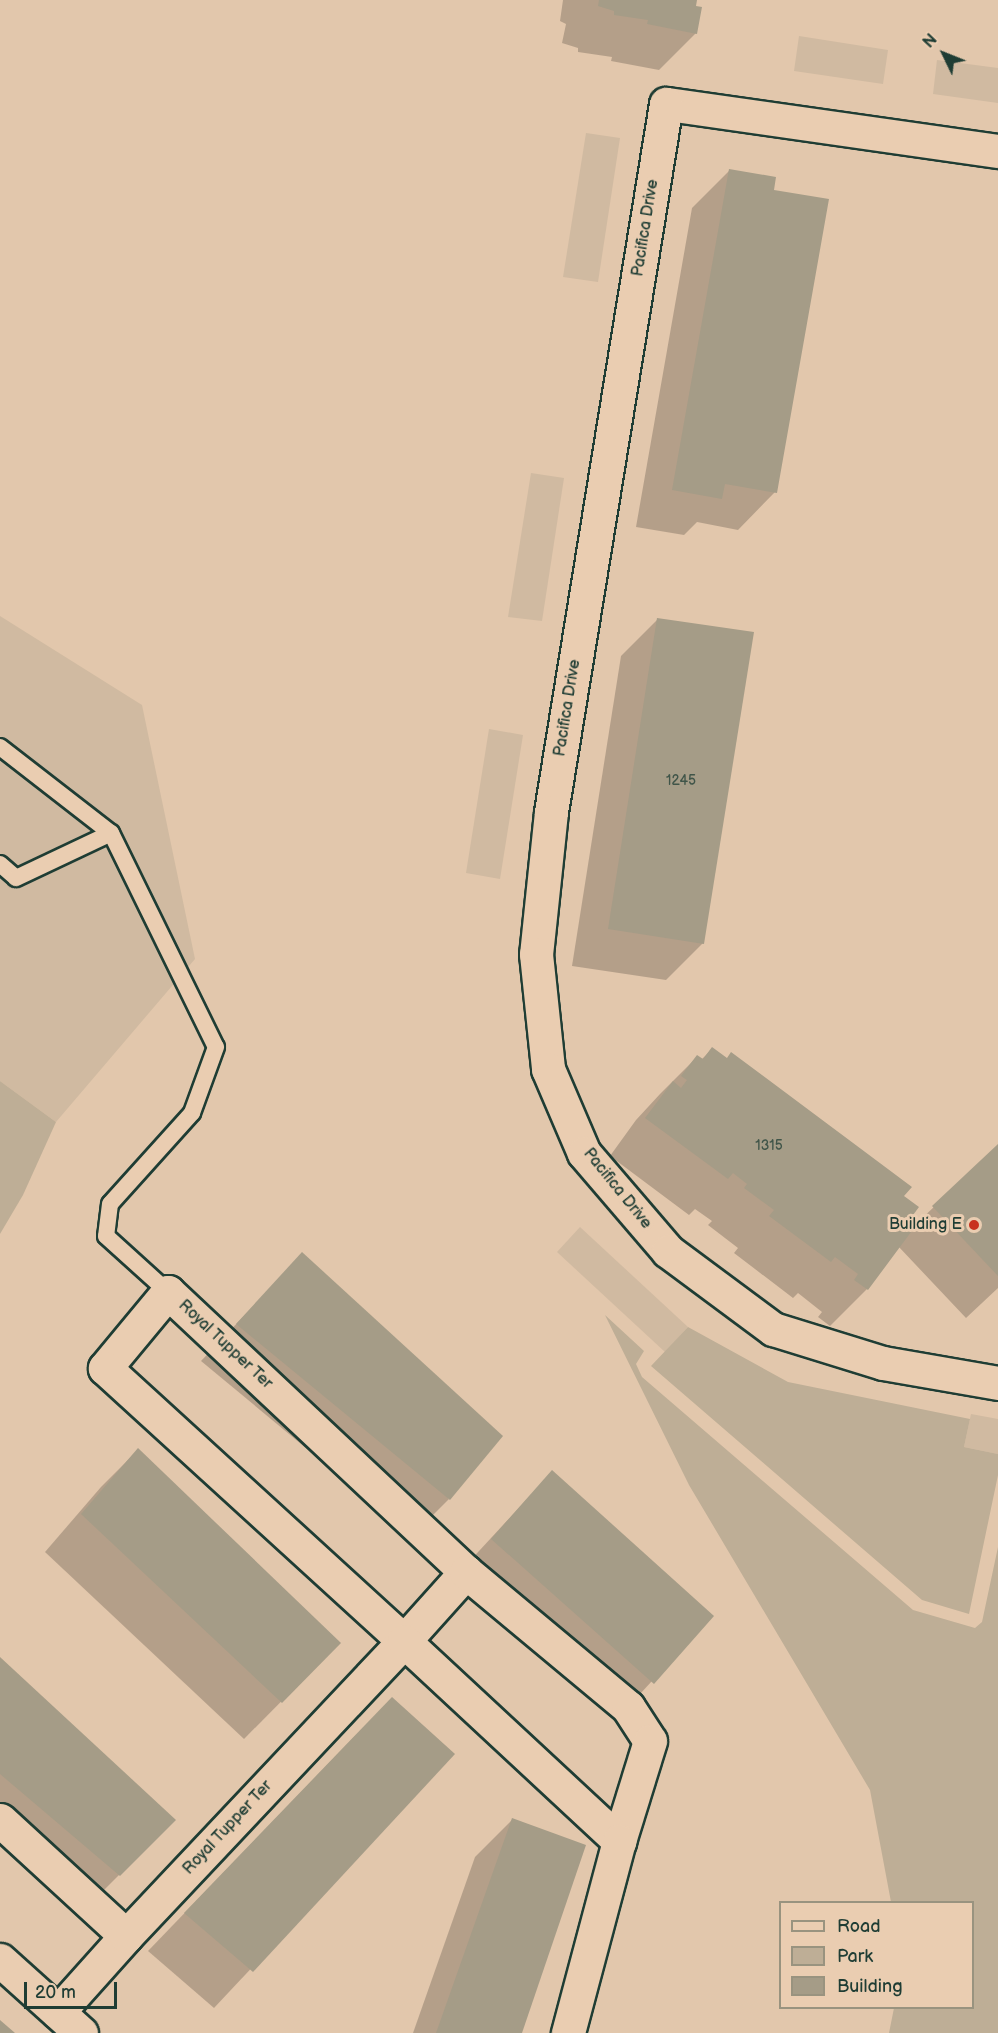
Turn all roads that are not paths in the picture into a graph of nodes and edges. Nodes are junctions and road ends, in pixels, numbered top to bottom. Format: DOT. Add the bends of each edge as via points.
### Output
graph roads {
  1 [pos="998,151"];
  2 [pos="0,747"];
  3 [pos="111,833"];
  4 [pos="0,864"];
  5 [pos="168,1292"];
  6 [pos="998,1383"];
  7 [pos="466,1572"];
  8 [pos="404,1641"];
  9 [pos="0,1820"];
  10 [pos="619,1841"];
  11 [pos="126,1936"];
  12 [pos="0,1960"];
  13 [pos="69,2023"];
  14 [pos="568,2033"];
  1 -- 6 [label="street, Pacifica Drive" via="666,104 551,812 536,954 548,1069 584,1153 668,1251 773,1329 883,1363"];
  2 -- 3 [label="lane"];
  3 -- 4 [label="lane" via="16,878"];
  3 -- 5 [label="lane" via="216,1047 192,1113 110,1204 106,1236"];
  5 -- 7 [label="street, Royal Tupper Ter"];
  5 -- 8 [label="street, Royal Tupper Ter" via="105,1368"];
  7 -- 8 [label="street, Royal Tupper Ter"];
  7 -- 10 [label="street, Royal Tupper Ter" via="628,1707 650,1741"];
  8 -- 10 [label="street, Royal Tupper Ter"];
  8 -- 11 [label="street, Royal Tupper Ter"];
  9 -- 11 [label="street"];
  10 -- 14 [label="street, Royal Tupper Ter"];
  11 -- 13 [label="street, Royal Tupper Ter"];
  12 -- 13 [label="street, Royal Tupper Ter"];
}
